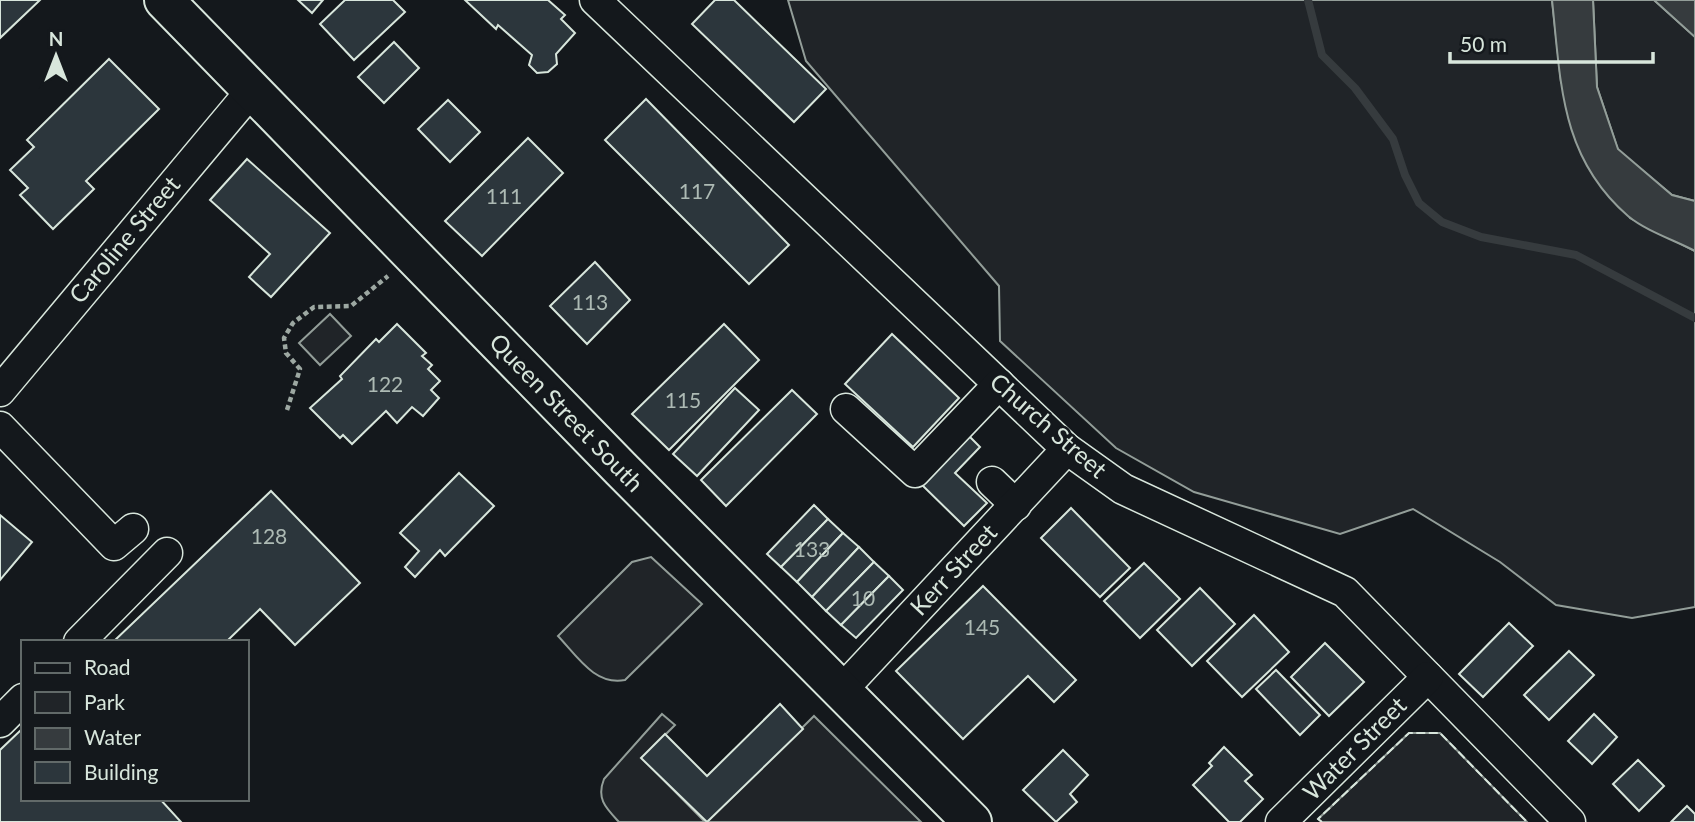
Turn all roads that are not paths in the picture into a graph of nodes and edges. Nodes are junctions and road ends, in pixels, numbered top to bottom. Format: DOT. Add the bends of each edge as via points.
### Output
graph roads {
  1 [pos="164,0"];
  2 [pos="595,0"];
  3 [pos="252,90"];
  4 [pos="999,384"];
  5 [pos="0,391"];
  6 [pos="846,409"];
  7 [pos="0,427"];
  8 [pos="1068,449"];
  9 [pos="992,482"];
  10 [pos="1016,505"];
  11 [pos="133,529"];
  12 [pos="167,553"];
  13 [pos="81,640"];
  14 [pos="1428,677"];
  15 [pos="841,691"];
  16 [pos="21,701"];
  17 [pos="0,722"];
  18 [pos="972,822"];
  19 [pos="1281,822"];
  20 [pos="1570,822"];
  1 -- 3 [label="main road, Queen Street South"];
  2 -- 4 [label="street, Church Street"];
  3 -- 5 [label="street, Caroline Street"];
  3 -- 15 [label="main road, Queen Street South"];
  4 -- 6 [label="street" via="915,472"];
  4 -- 8 [label="street, Church Street"];
  7 -- 11 [label="street" via="114,545"];
  8 -- 10 [label="street, Kerr Street"];
  8 -- 14 [label="street, Church Street" via="1098,474 1143,499 1345,592"];
  9 -- 10 [label="street"];
  10 -- 15 [label="street, Kerr Street"];
  12 -- 13 [label="street"];
  14 -- 19 [label="street, Water Street"];
  14 -- 20 [label="street, Church Street"];
  15 -- 18 [label="main road, Queen Street South"];
  16 -- 17 [label="street"];
}
